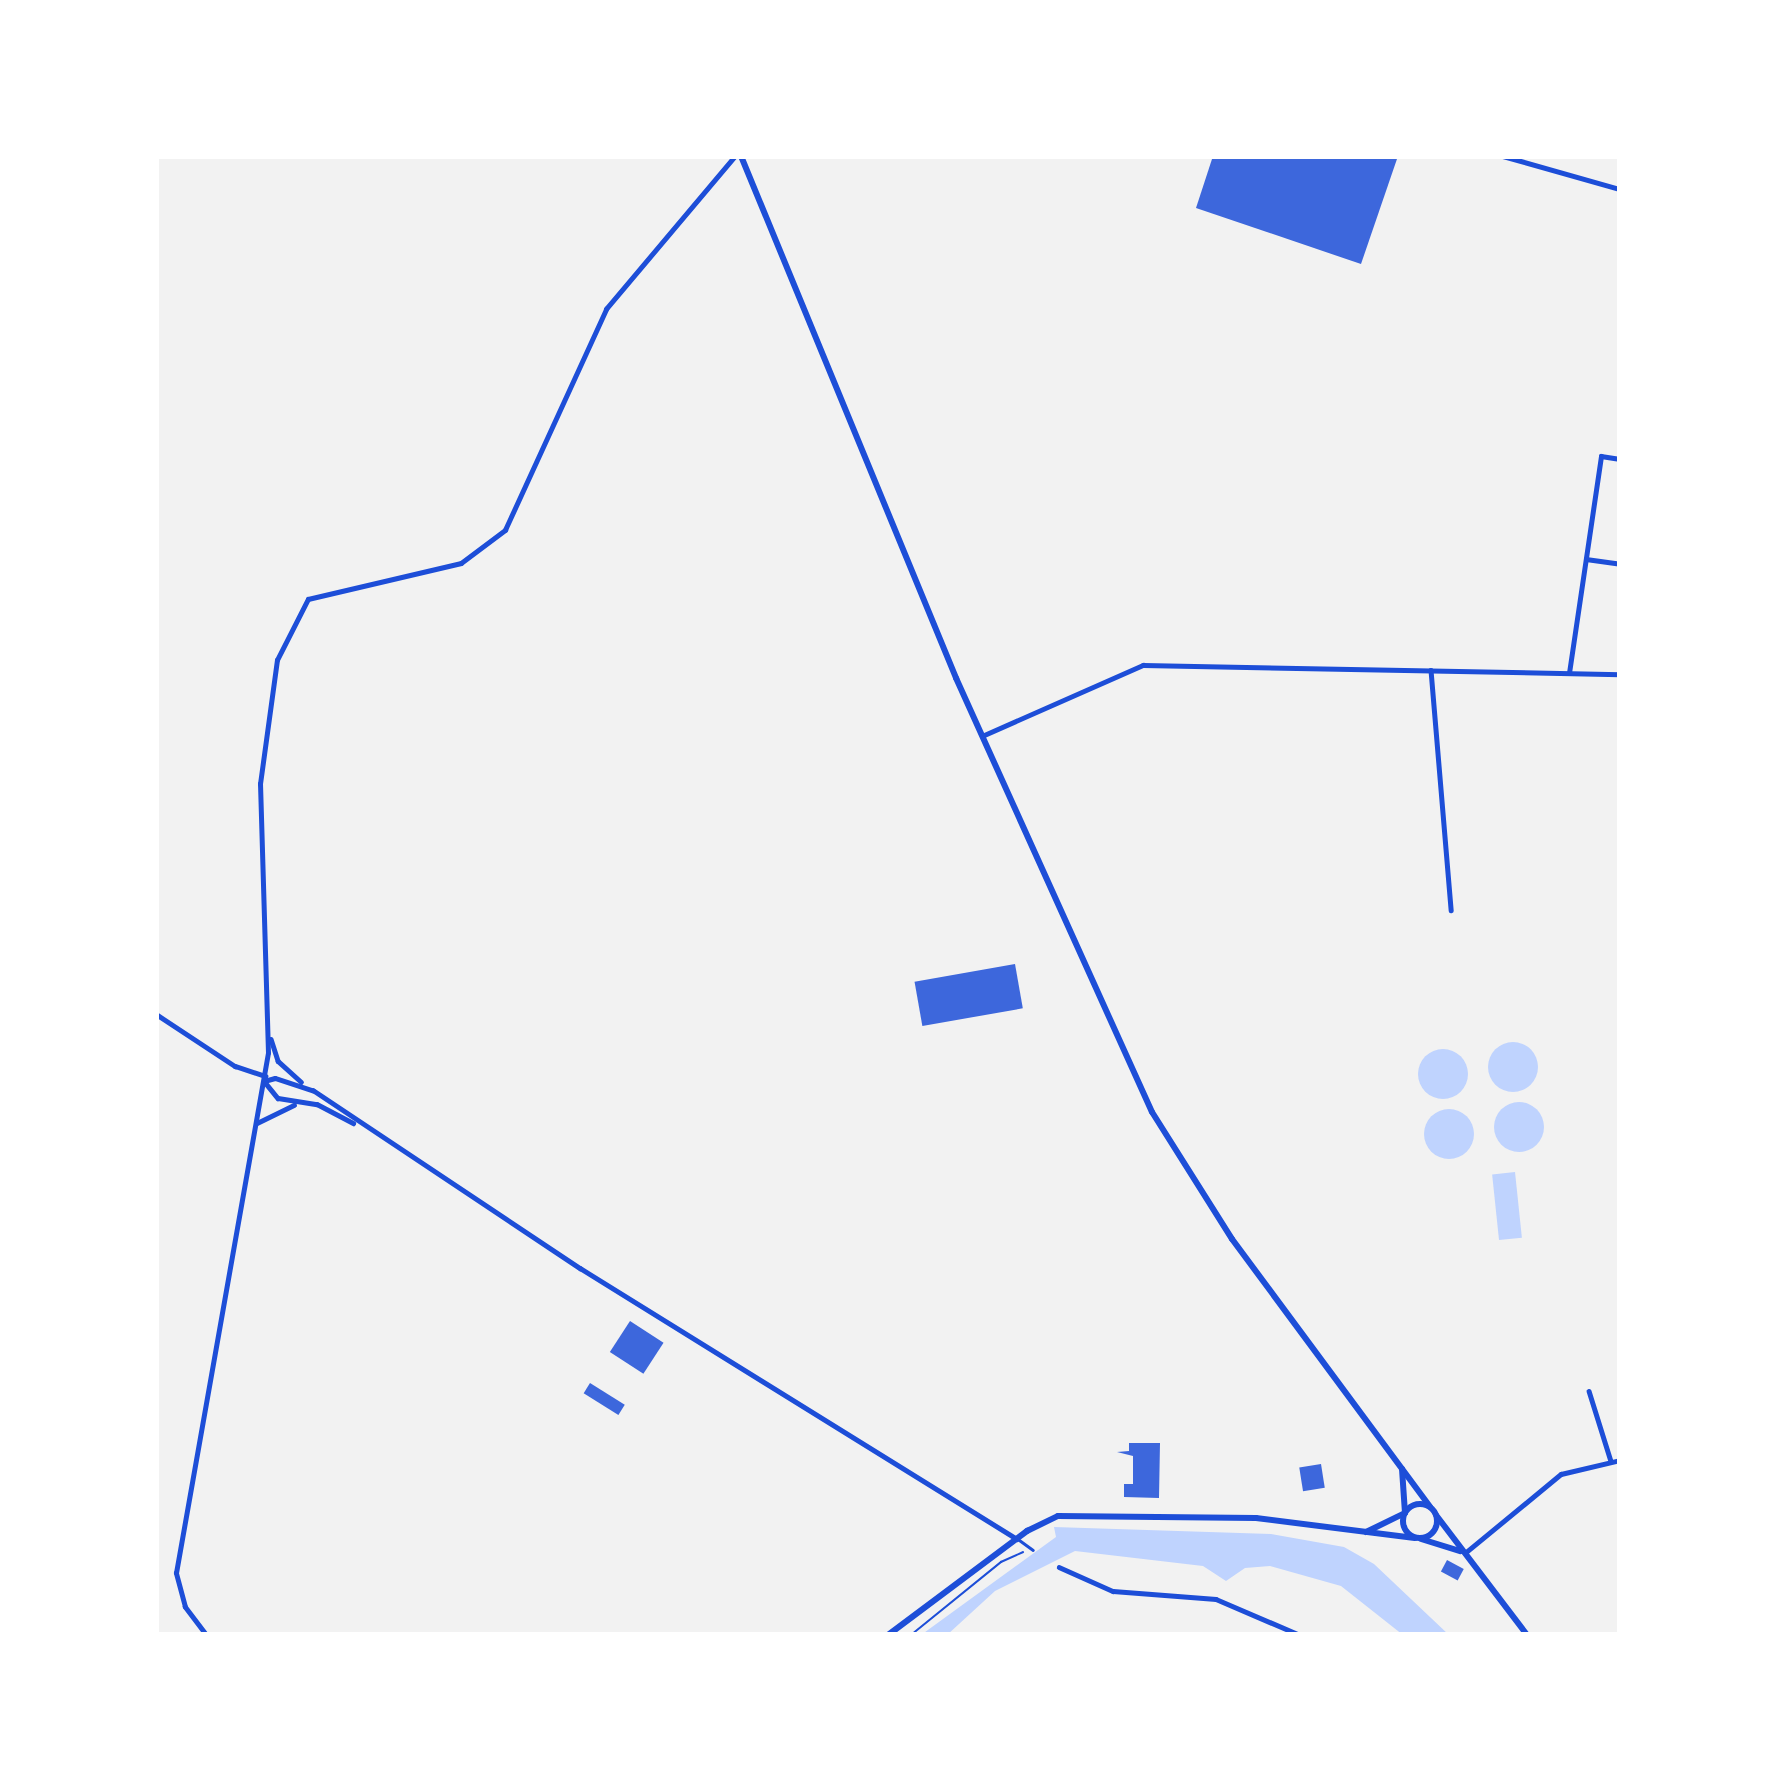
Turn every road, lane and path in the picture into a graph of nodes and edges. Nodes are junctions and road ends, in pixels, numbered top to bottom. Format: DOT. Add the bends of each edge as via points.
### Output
graph roads {
  1 [pos="738,156"];
  2 [pos="1503,156"];
  3 [pos="1620,188"];
  4 [pos="1620,459"];
  5 [pos="1586,559"];
  6 [pos="1620,564"];
  7 [pos="1431,670"];
  8 [pos="1569,673"];
  9 [pos="1620,674"];
  10 [pos="982,736"];
  11 [pos="1450,910"];
  12 [pos="156,1014"];
  13 [pos="269,1034"];
  14 [pos="265,1078"];
  15 [pos="304,1084"];
  16 [pos="306,1103"];
  17 [pos="256,1124"];
  18 [pos="360,1126"];
  19 [pos="1589,1391"];
  20 [pos="1616,1461"];
  21 [pos="1401,1465"];
  22 [pos="1433,1511"];
  23 [pos="1405,1513"];
  24 [pos="1361,1533"];
  25 [pos="1417,1538"];
  26 [pos="1017,1539"];
  27 [pos="1033,1550"];
  28 [pos="1464,1553"];
  29 [pos="1059,1567"];
  30 [pos="206,1635"];
  31 [pos="888,1635"];
  32 [pos="911,1635"];
  33 [pos="1300,1635"];
  34 [pos="1527,1635"];
  1 -- 10 [label="main road"];
  1 -- 13 [label="street" via="606,309 505,530 461,563 318,595 298,610 277,659 261,747"];
  2 -- 3 [label="street"];
  4 -- 5 [label="street" via="1601,456"];
  5 -- 6 [label="street"];
  5 -- 8 [label="street"];
  7 -- 8 [label="street"];
  7 -- 10 [label="street" via="1137,666"];
  7 -- 11 [label="street"];
  8 -- 9 [label="street"];
  10 -- 21 [label="main road" via="1174,1150"];
  12 -- 14 [label="street"];
  13 -- 14 [label="street"];
  13 -- 15 [label="street" via="278,1061"];
  14 -- 15 [label="street"];
  14 -- 16 [label="street" via="278,1097"];
  14 -- 17 [label="street"];
  15 -- 18 [label="street"];
  16 -- 17 [label="street"];
  16 -- 18 [label="street"];
  17 -- 30 [label="street" via="176,1573 181,1599"];
  18 -- 26 [label="street"];
  19 -- 20 [label="street"];
  20 -- 28 [label="street" via="1561,1474"];
  21 -- 22 [label="main road"];
  21 -- 23 [label="main road"];
  22 -- 23 [label="main road" via="1418,1504"];
  22 -- 25 [label="main road" via="1432,1533"];
  22 -- 28 [label="main road"];
  23 -- 24 [label="main road"];
  23 -- 25 [label="main road" via="1404,1526"];
  24 -- 25 [label="main road"];
  24 -- 26 [label="main road" via="1256,1518 1070,1514"];
  25 -- 28 [label="main road"];
  26 -- 27 [label="street"];
  26 -- 31 [label="main road"];
  27 -- 32 [label="path" via="1001,1562"];
  28 -- 34 [label="main road"];
  29 -- 33 [label="street" via="1113,1591 1216,1599"];
}
